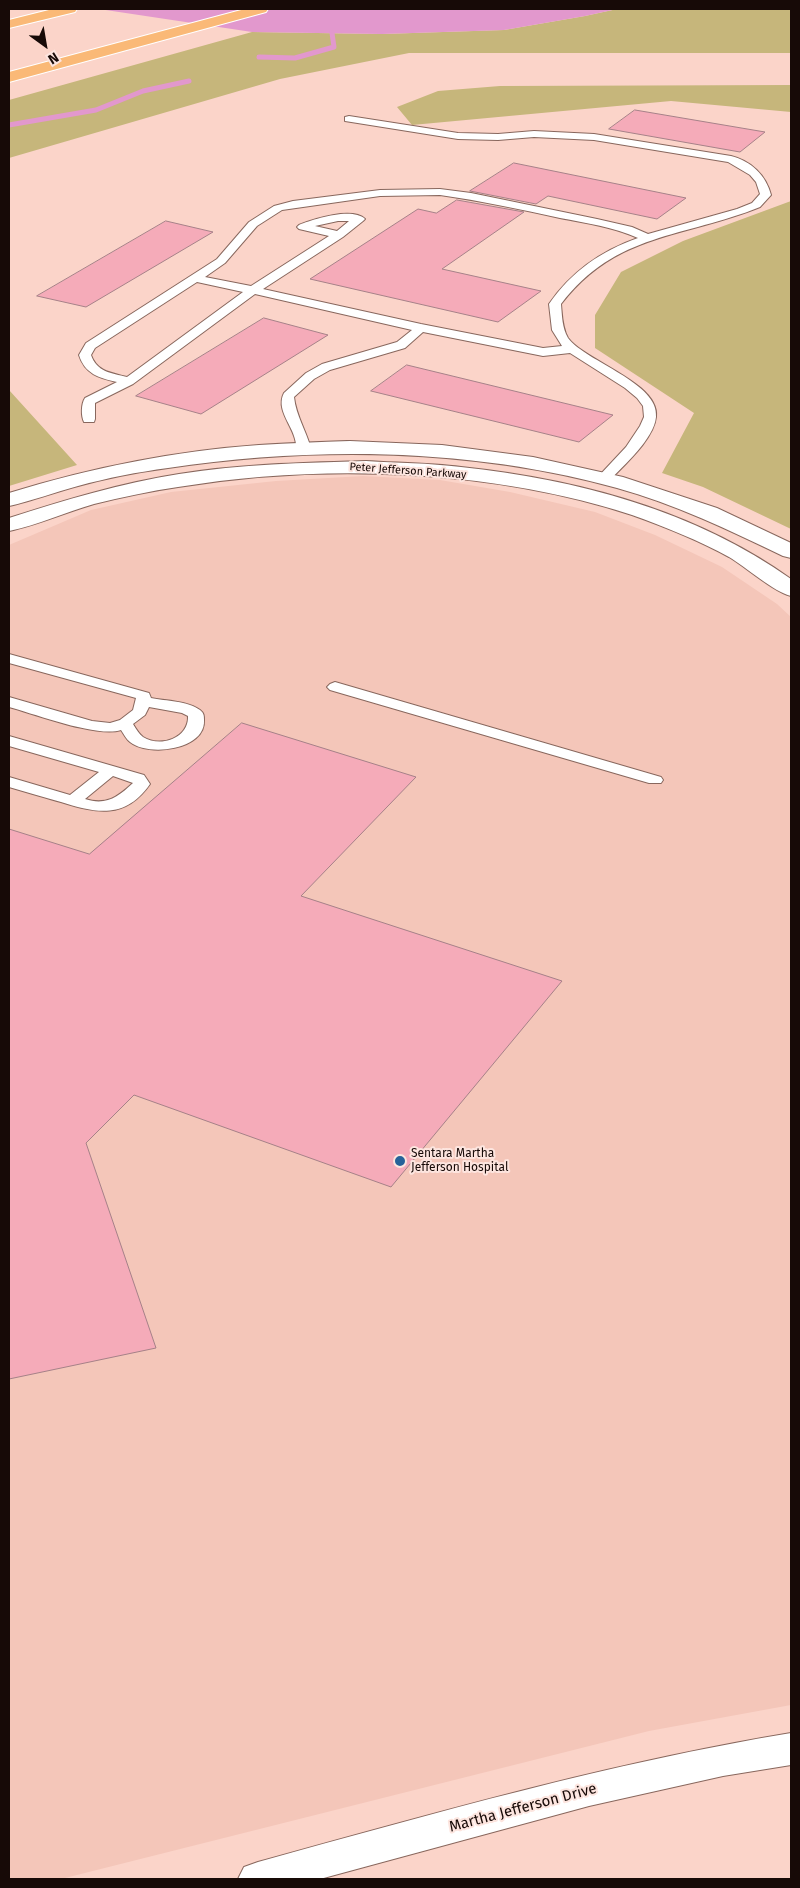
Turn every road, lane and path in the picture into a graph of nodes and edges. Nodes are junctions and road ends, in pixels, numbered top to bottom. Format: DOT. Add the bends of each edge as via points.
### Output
graph roads {
  1 [pos="70,9"];
  2 [pos="261,9"];
  3 [pos="9,24"];
  4 [pos="9,77"];
  5 [pos="349,119"];
  6 [pos="339,235"];
  7 [pos="648,238"];
  8 [pos="195,278"];
  9 [pos="253,290"];
  10 [pos="421,328"];
  11 [pos="572,349"];
  12 [pos="129,381"];
  13 [pos="89,419"];
  14 [pos="304,449"];
  15 [pos="604,478"];
  16 [pos="9,500"];
  17 [pos="9,525"];
  18 [pos="791,551"];
  19 [pos="791,589"];
  20 [pos="9,658"];
  21 [pos="335,686"];
  22 [pos="143,701"];
  23 [pos="9,702"];
  24 [pos="125,723"];
  25 [pos="9,741"];
  26 [pos="111,770"];
  27 [pos="655,780"];
  28 [pos="9,782"];
  29 [pos="73,801"];
  30 [pos="791,1749"];
  31 [pos="258,1879"];
  1 -- 3 [label="highway"];
  2 -- 4 [label="highway"];
  5 -- 7 [label="lane" via="458,136 534,134 594,138 731,159 762,179 766,195 756,205"];
  6 -- 9 [label="lane"];
  7 -- 8 [label="lane" via="628,229 471,196 440,192 380,193 278,208 253,224 221,261"];
  7 -- 11 [label="lane" via="598,260 567,288 556,304 562,339"];
  8 -- 9 [label="lane"];
  8 -- 12 [label="lane" via="90,346 85,355 87,366 93,372"];
  9 -- 10 [label="lane"];
  9 -- 12 [label="lane"];
  10 -- 11 [label="lane" via="543,352"];
  10 -- 14 [label="lane" via="401,345 326,367 310,376 288,396 289,412"];
  11 -- 15 [label="lane" via="631,387 648,402 651,415 644,432"];
  12 -- 13 [label="lane" via="89,401"];
  14 -- 15 [label="street, Peter Jefferson Parkway" via="431,451 503,458"];
  14 -- 16 [label="street, Peter Jefferson Parkway" via="149,465 77,480"];
  15 -- 18 [label="street, Peter Jefferson Parkway" via="697,506 751,529"];
  17 -- 19 [label="street, Peter Jefferson Parkway" via="96,497 162,483 274,470 415,469 509,480 564,490 622,506 719,543 759,565"];
  20 -- 22 [label="lane" via="144,696"];
  21 -- 27 [label="lane"];
  22 -- 24 [label="lane" via="140,712"];
  22 -- 24 [label="lane" via="196,714 196,730 190,737 177,742 147,744 135,739"];
  23 -- 24 [label="lane" via="90,725 111,728"];
  25 -- 26 [label="lane"];
  26 -- 29 [label="lane"];
  26 -- 29 [label="lane" via="138,778 142,784 122,802 106,808"];
  28 -- 29 [label="lane"];
  30 -- 31 [label="street, Martha Jefferson Drive" via="720,1759 575,1793"];
}
